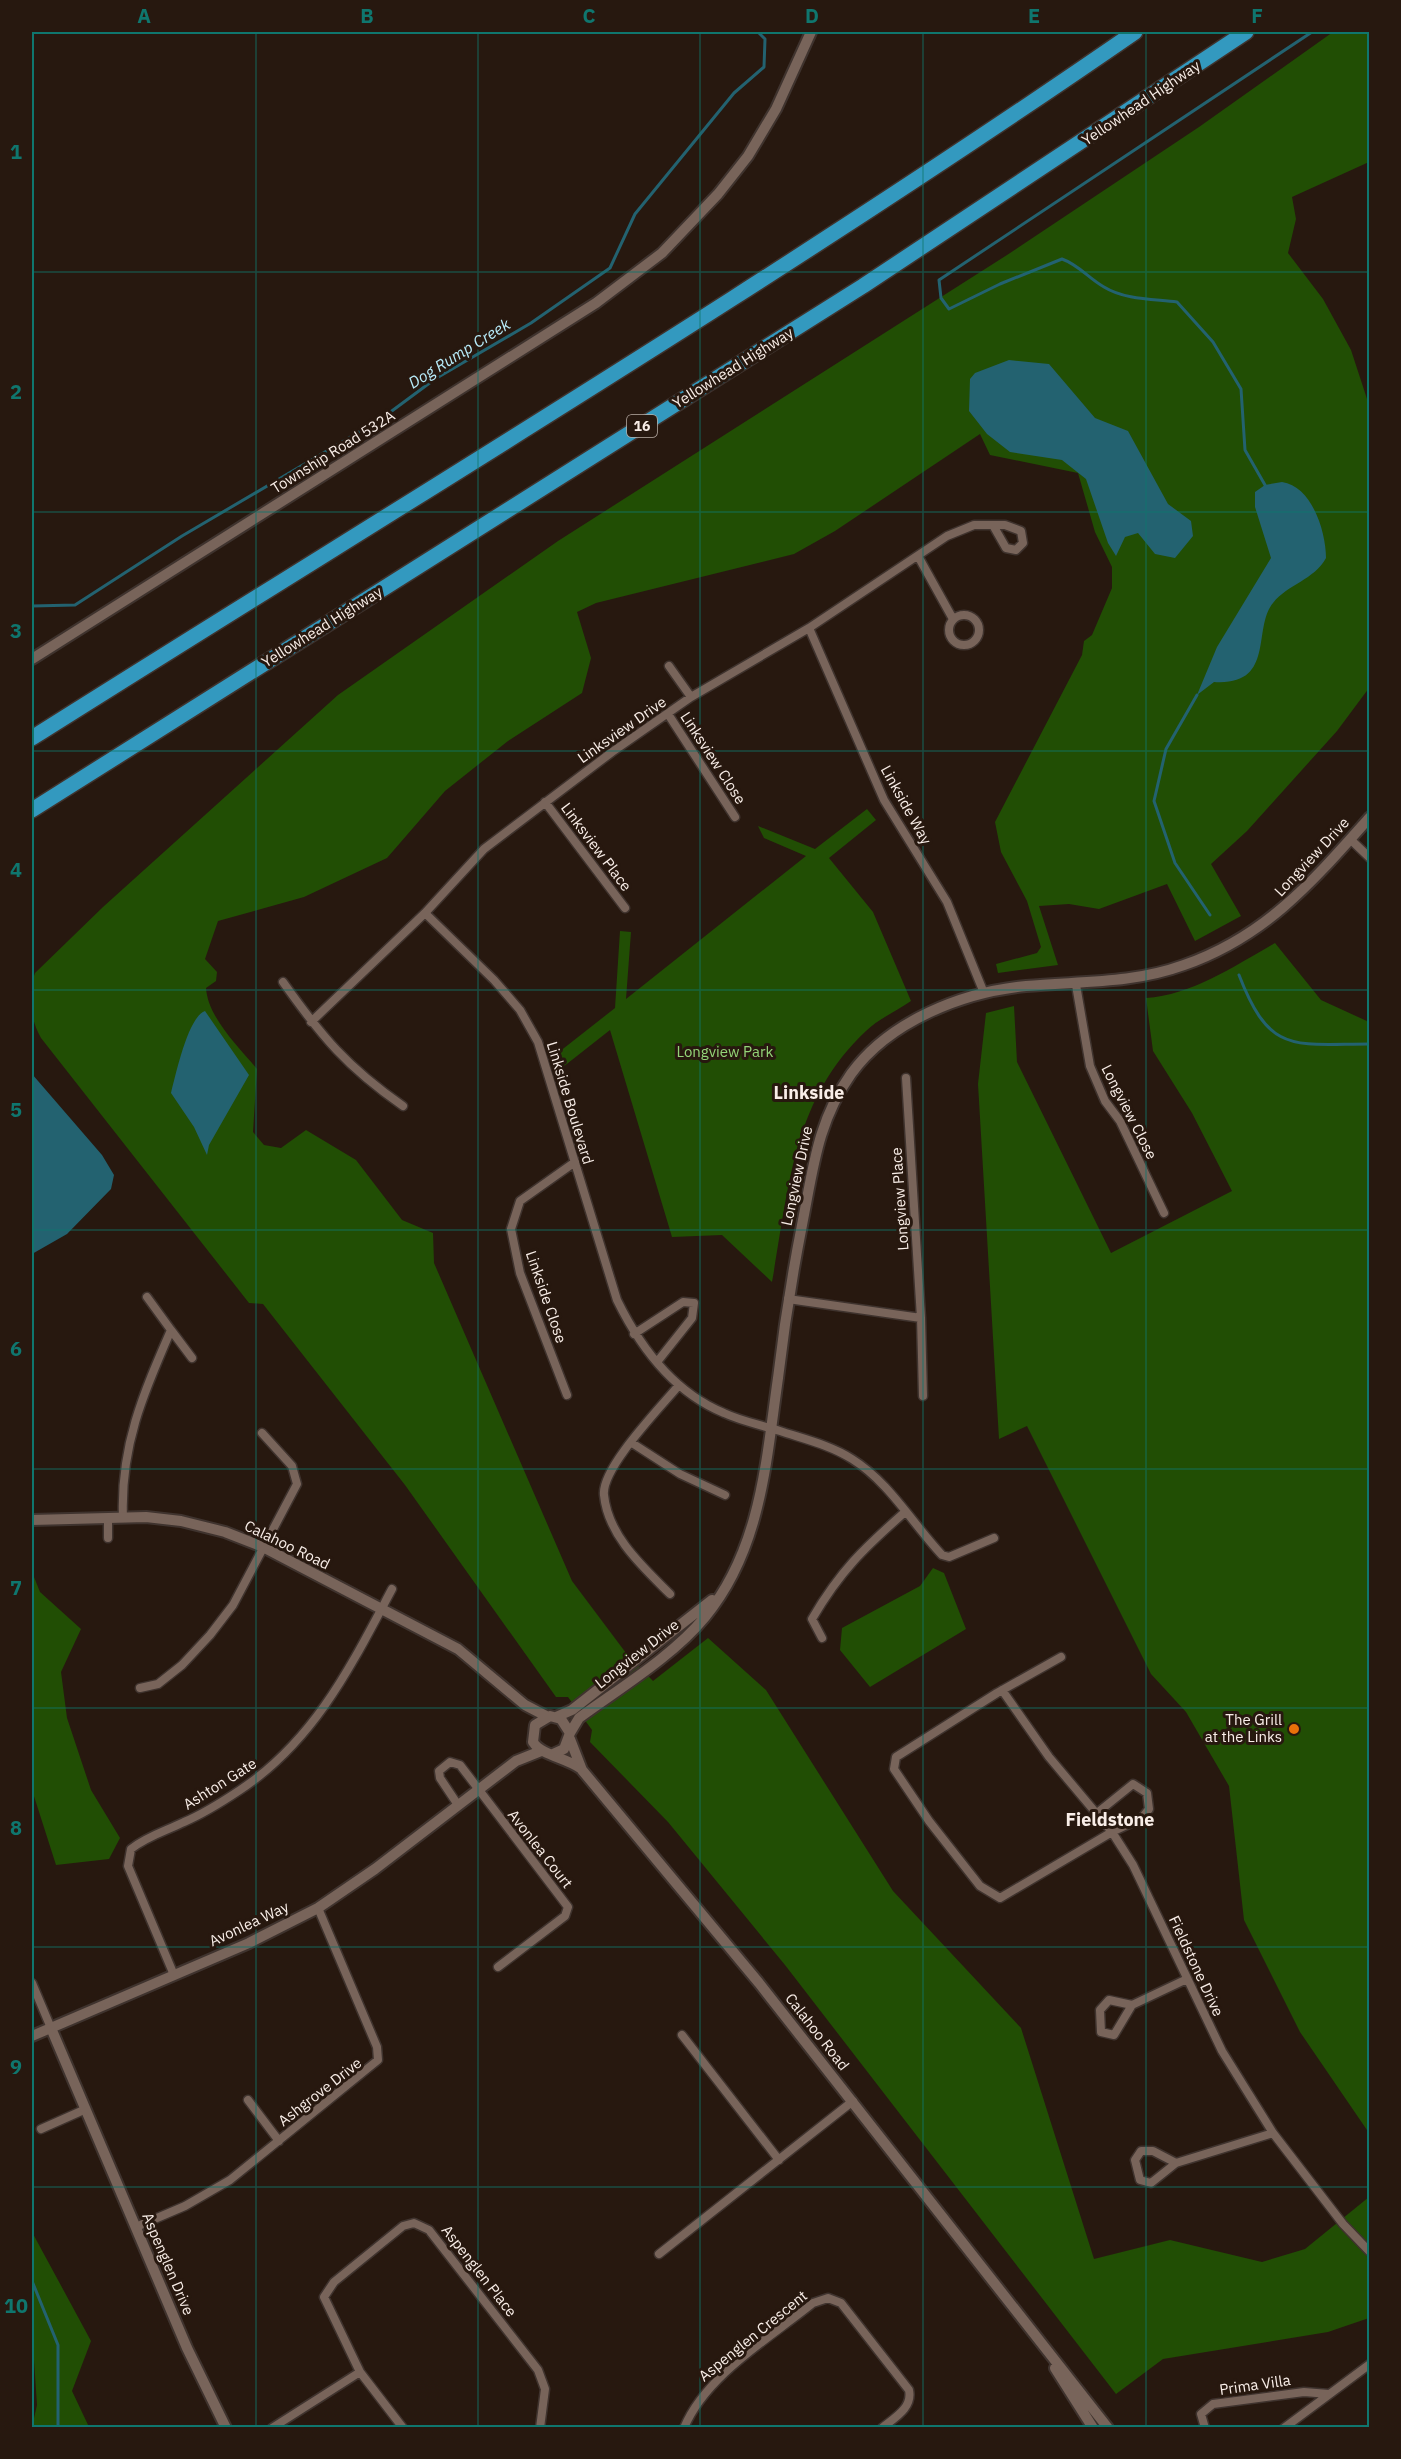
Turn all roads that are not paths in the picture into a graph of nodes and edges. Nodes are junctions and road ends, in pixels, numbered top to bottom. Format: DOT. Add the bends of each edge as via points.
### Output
graph roads {
  1 [pos="811,32"];
  2 [pos="1246,32"];
  3 [pos="1130,35"];
  4 [pos="994,527"];
  5 [pos="918,556"];
  6 [pos="953,619"];
  7 [pos="809,628"];
  8 [pos="32,659"];
  9 [pos="669,666"];
  10 [pos="691,697"];
  11 [pos="668,714"];
  12 [pos="32,738"];
  13 [pos="545,802"];
  14 [pos="32,810"];
  15 [pos="735,817"];
  16 [pos="1370,817"];
  17 [pos="1350,839"];
  18 [pos="1370,858"];
  19 [pos="625,908"];
  20 [pos="425,913"];
  21 [pos="283,982"];
  22 [pos="1076,984"];
  23 [pos="984,993"];
  24 [pos="311,1022"];
  25 [pos="906,1078"];
  26 [pos="403,1106"];
  27 [pos="575,1162"];
  28 [pos="1164,1214"];
  29 [pos="147,1298"];
  30 [pos="788,1299"];
  31 [pos="921,1318"];
  32 [pos="171,1330"];
  33 [pos="634,1334"];
  34 [pos="192,1358"];
  35 [pos="657,1362"];
  36 [pos="678,1385"];
  37 [pos="567,1395"];
  38 [pos="923,1396"];
  39 [pos="771,1428"];
  40 [pos="262,1433"];
  41 [pos="632,1443"];
  42 [pos="725,1495"];
  43 [pos="906,1512"];
  44 [pos="108,1518"];
  45 [pos="123,1518"];
  46 [pos="32,1520"];
  47 [pos="108,1538"];
  48 [pos="994,1538"];
  49 [pos="263,1547"];
  50 [pos="392,1588"];
  51 [pos="670,1593"];
  52 [pos="720,1595"];
  53 [pos="381,1609"];
  54 [pos="822,1638"];
  55 [pos="1061,1657"];
  56 [pos="140,1688"];
  57 [pos="1002,1690"];
  58 [pos="525,1705"];
  59 [pos="552,1717"];
  60 [pos="532,1733"];
  61 [pos="570,1736"];
  62 [pos="541,1751"];
  63 [pos="553,1754"];
  64 [pos="516,1761"];
  65 [pos="582,1770"];
  66 [pos="477,1790"];
  67 [pos="459,1804"];
  68 [pos="1097,1813"];
  69 [pos="1112,1832"];
  70 [pos="318,1908"];
  71 [pos="498,1967"];
  72 [pos="174,1975"];
  73 [pos="1187,1979"];
  74 [pos="32,1983"];
  75 [pos="1132,2005"];
  76 [pos="51,2028"];
  77 [pos="682,2035"];
  78 [pos="32,2036"];
  79 [pos="248,2100"];
  80 [pos="854,2102"];
  81 [pos="86,2109"];
  82 [pos="41,2129"];
  83 [pos="1273,2133"];
  84 [pos="279,2141"];
  85 [pos="779,2160"];
  86 [pos="1176,2163"];
  87 [pos="136,2227"];
  88 [pos="1370,2252"];
  89 [pos="659,2254"];
  90 [pos="1022,2318"];
  91 [pos="1370,2364"];
  92 [pos="360,2372"];
  93 [pos="1329,2394"];
  94 [pos="226,2427"];
  95 [pos="272,2427"];
  96 [pos="403,2427"];
  97 [pos="540,2427"];
  98 [pos="684,2427"];
  99 [pos="882,2427"];
  100 [pos="1093,2427"];
  101 [pos="1108,2427"];
  102 [pos="1204,2427"];
  103 [pos="1284,2427"];
  1 -- 8 [label="street, Township Road 532A" via="776,109 748,156 718,195 662,253 597,303"];
  2 -- 14 [label="highway, Yellowhead Highway / 16" via="853,293"];
  3 -- 12 [label="highway" via="828,237"];
  4 -- 5 [label="street, Linksview Drive" via="974,525 962,529"];
  5 -- 6 [label="street"];
  5 -- 7 [label="street, Linksview Drive"];
  7 -- 10 [label="street, Linksview Drive"];
  7 -- 23 [label="street, Linkside Way" via="884,800 947,902"];
  9 -- 10 [label="street"];
  10 -- 11 [label="street, Linksview Drive"];
  11 -- 13 [label="street, Linksview Drive"];
  11 -- 15 [label="street, Linksview Close"];
  13 -- 19 [label="street, Linksview Place"];
  13 -- 20 [label="street, Linksview Drive" via="484,849"];
  16 -- 17 [label="street, Longview Drive"];
  17 -- 18 [label="street"];
  17 -- 22 [label="street, Longview Drive" via="1298,896 1235,943 1157,974 1125,981"];
  20 -- 24 [label="street, Linksview Drive"];
  20 -- 27 [label="street, Linkside Boulevard" via="520,1010 538,1042"];
  21 -- 24 [label="street"];
  22 -- 23 [label="street, Longview Drive" via="1022,986"];
  22 -- 28 [label="street, Longview Close" via="1090,1066"];
  23 -- 30 [label="street, Longview Drive" via="925,1015 874,1048 852,1073 826,1115 820,1136"];
  24 -- 26 [label="street" via="352,1069"];
  25 -- 31 [label="street, Longview Place"];
  27 -- 33 [label="street, Linkside Boulevard" via="617,1299"];
  27 -- 37 [label="street, Linkside Close" via="520,1201 511,1229 520,1273"];
  29 -- 32 [label="street"];
  30 -- 31 [label="street"];
  30 -- 39 [label="street, Longview Drive"];
  31 -- 38 [label="street, Longview Place"];
  32 -- 34 [label="street"];
  32 -- 45 [label="street" via="139,1404 124,1462"];
  33 -- 35 [label="street, Linkside Boulevard"];
  33 -- 35 [label="street" via="683,1302 694,1303 692,1318"];
  35 -- 36 [label="street, Linkside Boulevard"];
  36 -- 39 [label="street, Linkside Boulevard" via="724,1413"];
  36 -- 41 [label="street"];
  39 -- 43 [label="street, Linkside Boulevard" via="851,1458 873,1475"];
  39 -- 52 [label="street, Longview Drive" via="756,1519 741,1559"];
  40 -- 49 [label="street" via="292,1466 297,1484"];
  41 -- 42 [label="street" via="680,1474"];
  41 -- 51 [label="street" via="610,1471 603,1494 612,1523 635,1559"];
  43 -- 48 [label="street, Linkside Boulevard" via="942,1555 949,1557"];
  43 -- 54 [label="street" via="858,1553 828,1590 812,1619"];
  44 -- 45 [label="street, Calahoo Road"];
  44 -- 46 [label="street, Calahoo Road"];
  44 -- 47 [label="street"];
  45 -- 49 [label="street, Calahoo Road" via="181,1521"];
  49 -- 53 [label="street, Calahoo Road"];
  49 -- 56 [label="street" via="233,1605 210,1635 182,1665 158,1683"];
  50 -- 53 [label="street"];
  52 -- 59 [label="street, Longview Drive" via="572,1710"];
  52 -- 61 [label="street, Longview Drive" via="685,1638 579,1718"];
  53 -- 58 [label="street, Calahoo Road" via="458,1649"];
  53 -- 72 [label="street, Ashton Gate" via="321,1713 268,1769 214,1806 141,1840 131,1849 128,1866"];
  55 -- 57 [label="street"];
  57 -- 68 [label="street, Fieldstone Drive" via="1048,1757"];
  57 -- 69 [label="street" via="896,1757 894,1769 936,1830 980,1886 1000,1898"];
  58 -- 59 [label="street, Calahoo Road"];
  58 -- 60 [label="street"];
  59 -- 60 [label="street" via="539,1720"];
  59 -- 61 [label="street" via="566,1723"];
  60 -- 62 [label="street"];
  60 -- 64 [label="street, Avonlea Way"];
  61 -- 63 [label="street" via="564,1749"];
  61 -- 65 [label="street, Calahoo Road"];
  62 -- 63 [label="street"];
  62 -- 64 [label="street, Avonlea Way"];
  63 -- 65 [label="street, Calahoo Road"];
  64 -- 66 [label="street, Avonlea Way"];
  65 -- 80 [label="street, Calahoo Road" via="668,1869"];
  66 -- 67 [label="street, Avonlea Way"];
  66 -- 67 [label="street" via="460,1765 444,1764 440,1778"];
  66 -- 71 [label="street, Avonlea Court" via="568,1907 565,1916"];
  67 -- 70 [label="street, Avonlea Way"];
  68 -- 69 [label="street, Fieldstone Drive"];
  68 -- 69 [label="street" via="1133,1784 1147,1793 1149,1809 1142,1818"];
  69 -- 73 [label="street, Fieldstone Drive" via="1133,1865"];
  70 -- 72 [label="street, Avonlea Way"];
  70 -- 84 [label="street, Ashgrove Drive" via="377,2047 378,2060"];
  72 -- 76 [label="street, Avonlea Way"];
  73 -- 75 [label="street"];
  73 -- 83 [label="street, Fieldstone Drive" via="1222,2051"];
  74 -- 76 [label="street, Aspenglen Drive"];
  75 -- 75 [label="street" via="1109,2000 1100,2010 1101,2032 1114,2035"];
  76 -- 78 [label="street, Avonlea Way"];
  76 -- 81 [label="street, Aspenglen Drive"];
  77 -- 85 [label="street"];
  79 -- 84 [label="street"];
  80 -- 85 [label="street"];
  80 -- 90 [label="street, Calahoo Road"];
  81 -- 82 [label="street"];
  81 -- 87 [label="street, Aspenglen Drive"];
  83 -- 86 [label="street"];
  83 -- 88 [label="street, Fieldstone Drive" via="1343,2224"];
  84 -- 87 [label="street, Ashgrove Drive" via="216,2189"];
  85 -- 89 [label="street"];
  86 -- 86 [label="street" via="1153,2151 1141,2151 1135,2160 1140,2180 1150,2183"];
  87 -- 94 [label="street, Aspenglen Drive" via="187,2348"];
  90 -- 100 [label="street, Calahoo Road"];
  90 -- 101 [label="street, Calahoo Road"];
  91 -- 93 [label="street"];
  92 -- 95 [label="street"];
  92 -- 96 [label="street, Aspenglen Place"];
  92 -- 97 [label="street, Aspenglen Place" via="328,2308 325,2292 403,2226 420,2224 429,2230 538,2370 545,2389"];
  93 -- 102 [label="street, Prima Villa" via="1304,2392 1213,2404 1201,2414"];
  93 -- 103 [label="street"];
  98 -- 99 [label="street, Aspenglen Crescent" via="697,2402 714,2382 813,2302 828,2298 841,2303 909,2390 906,2407"];
}
